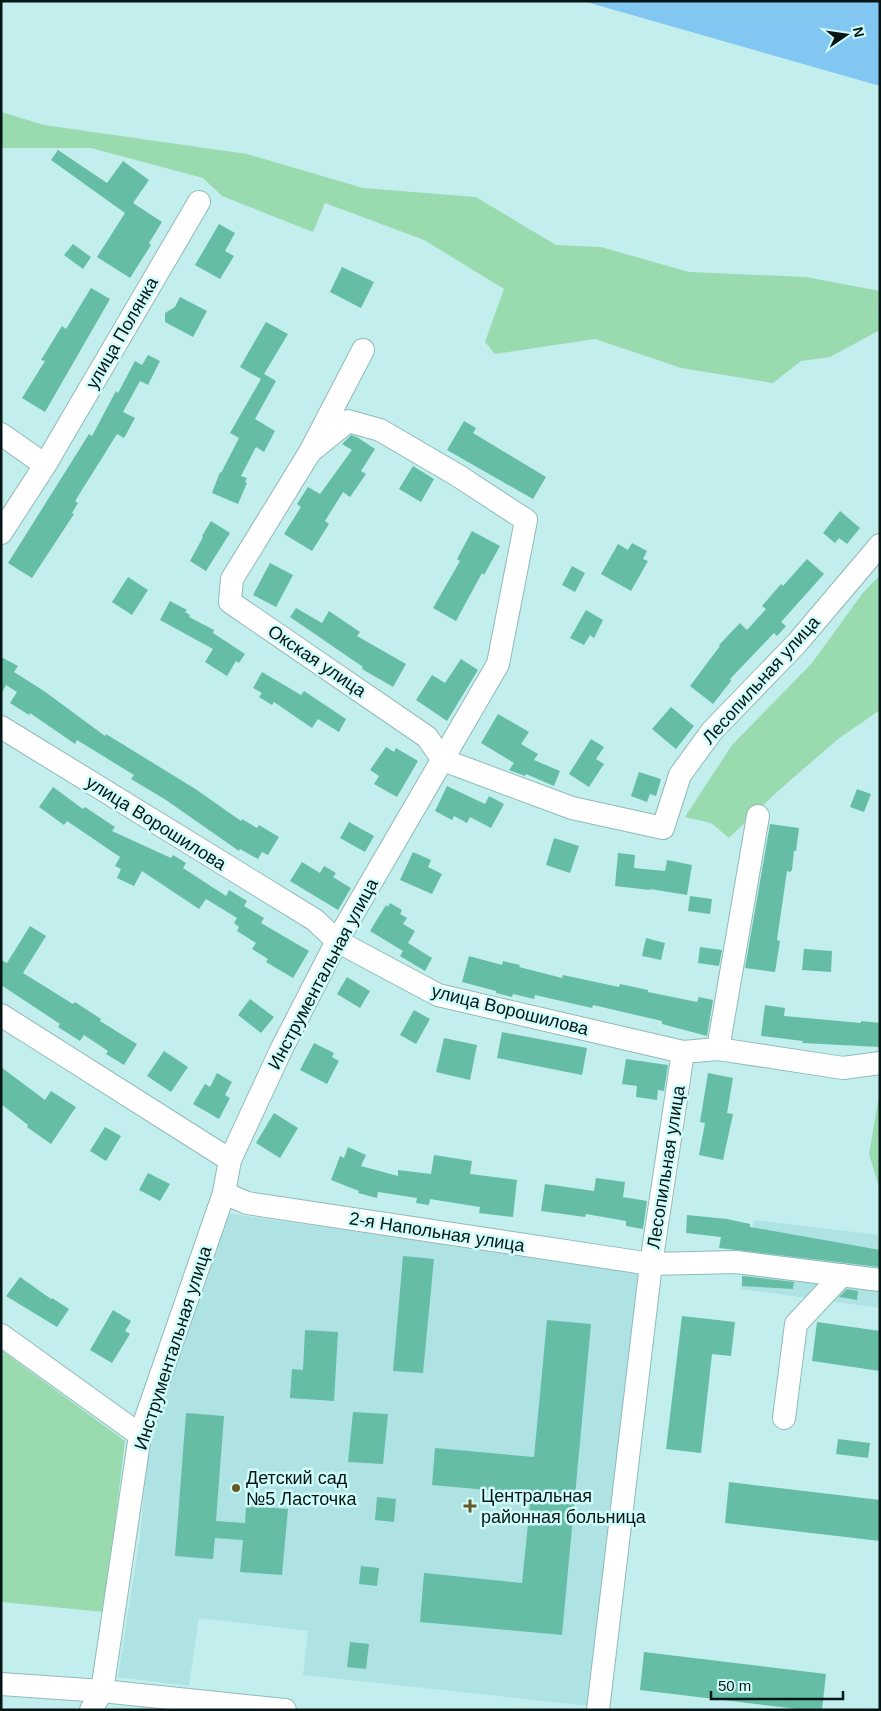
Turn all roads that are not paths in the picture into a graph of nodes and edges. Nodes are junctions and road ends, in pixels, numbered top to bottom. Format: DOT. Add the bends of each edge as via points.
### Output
graph roads {
  1 [pos="199,202"];
  2 [pos="363,350"];
  3 [pos="1,434"];
  4 [pos="310,452"];
  5 [pos="45,465"];
  6 [pos="1,533"];
  7 [pos="880,544"];
  8 [pos="1,726"];
  9 [pos="443,760"];
  10 [pos="758,816"];
  11 [pos="337,941"];
  12 [pos="1,1015"];
  13 [pos="718,1049"];
  14 [pos="683,1052"];
  15 [pos="880,1063"];
  16 [pos="230,1160"];
  17 [pos="224,1193"];
  18 [pos="650,1273"];
  19 [pos="842,1275"];
  20 [pos="880,1280"];
  21 [pos="1,1335"];
  22 [pos="784,1418"];
  23 [pos="140,1435"];
  24 [pos="1,1684"];
  25 [pos="96,1700"];
  26 [pos="285,1710"];
  27 [pos="598,1710"];
  1 -- 5 [label="street, улица Полянка"];
  2 -- 4 [label="street, Окская улица"];
  3 -- 5 [label="street"];
  4 -- 9 [label="street, Окская улица" via="232,579 230,602 427,737"];
  4 -- 9 [label="street, Инструментальная улица" via="348,421 380,430 526,520 498,664"];
  5 -- 6 [label="street, улица Полянка"];
  7 -- 9 [label="street, Лесопильная улица" via="797,643 712,732 680,775 663,828 572,808"];
  8 -- 11 [label="street, улица Ворошилова" via="315,920"];
  9 -- 11 [label="street, Инструментальная улица"];
  10 -- 13 [label="street"];
  11 -- 14 [label="street, улица Ворошилова" via="438,995"];
  11 -- 16 [label="street, Инструментальная улица"];
  12 -- 16 [label="street"];
  13 -- 14 [label="street, улица Ворошилова"];
  13 -- 15 [label="street, улица Ворошилова" via="843,1068"];
  14 -- 18 [label="street, Лесопильная улица"];
  16 -- 17 [label="street, Инструментальная улица"];
  17 -- 18 [label="street, 2-я Напольная улица" via="247,1202"];
  17 -- 23 [label="street, Инструментальная улица"];
  18 -- 19 [label="street, 2-я Напольная улица" via="736,1262"];
  18 -- 27 [label="street, Лесопильная улица"];
  19 -- 20 [label="street, 2-я Напольная улица"];
  19 -- 22 [label="street" via="796,1324"];
  21 -- 23 [label="street"];
  23 -- 25 [label="street, Инструментальная улица"];
  24 -- 25 [label="street"];
  25 -- 26 [label="street"];
}
